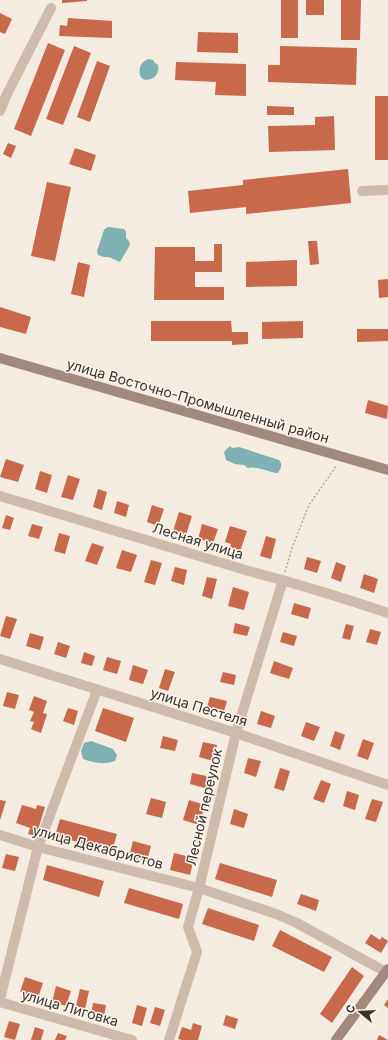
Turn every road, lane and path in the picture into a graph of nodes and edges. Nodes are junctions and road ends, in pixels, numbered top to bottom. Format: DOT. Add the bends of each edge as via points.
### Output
graph roads {
  1 [pos="51,8"];
  2 [pos="0,111"];
  3 [pos="388,190"];
  4 [pos="362,191"];
  5 [pos="0,358"];
  6 [pos="343,457"];
  7 [pos="388,470"];
  8 [pos="0,496"];
  9 [pos="282,580"];
  10 [pos="388,613"];
  11 [pos="0,658"];
  12 [pos="97,690"];
  13 [pos="236,733"];
  14 [pos="388,784"];
  15 [pos="0,835"];
  16 [pos="38,847"];
  17 [pos="200,888"];
  18 [pos="387,971"];
  19 [pos="0,999"];
  20 [pos="0,1002"];
  21 [pos="132,1040"];
  22 [pos="169,1040"];
  23 [pos="336,1040"];
  1 -- 2 [label="street"];
  3 -- 4 [label="street"];
  5 -- 6 [label="street, улица Восточно-Промышленный район"];
  6 -- 7 [label="street, улица Восточно-Промышленный район"];
  6 -- 9 [label="path" via="309,505"];
  8 -- 9 [label="street, Лесная улица"];
  9 -- 10 [label="street, Лесная улица"];
  9 -- 13 [label="street, Лесной переулок"];
  11 -- 12 [label="street, улица Пестеля"];
  12 -- 13 [label="street, улица Пестеля"];
  12 -- 16 [label="street"];
  13 -- 14 [label="street, улица Пестеля"];
  13 -- 17 [label="street, Лесной переулок"];
  15 -- 16 [label="street, улица Декабристов"];
  16 -- 17 [label="street, улица Декабристов"];
  16 -- 19 [label="street"];
  17 -- 18 [label="street, улица Декабристов" via="295,922"];
  17 -- 22 [label="street, Лесной переулок" via="188,927 198,952"];
  18 -- 23 [label="street"];
  20 -- 21 [label="street, улица Лиговка"];
}
